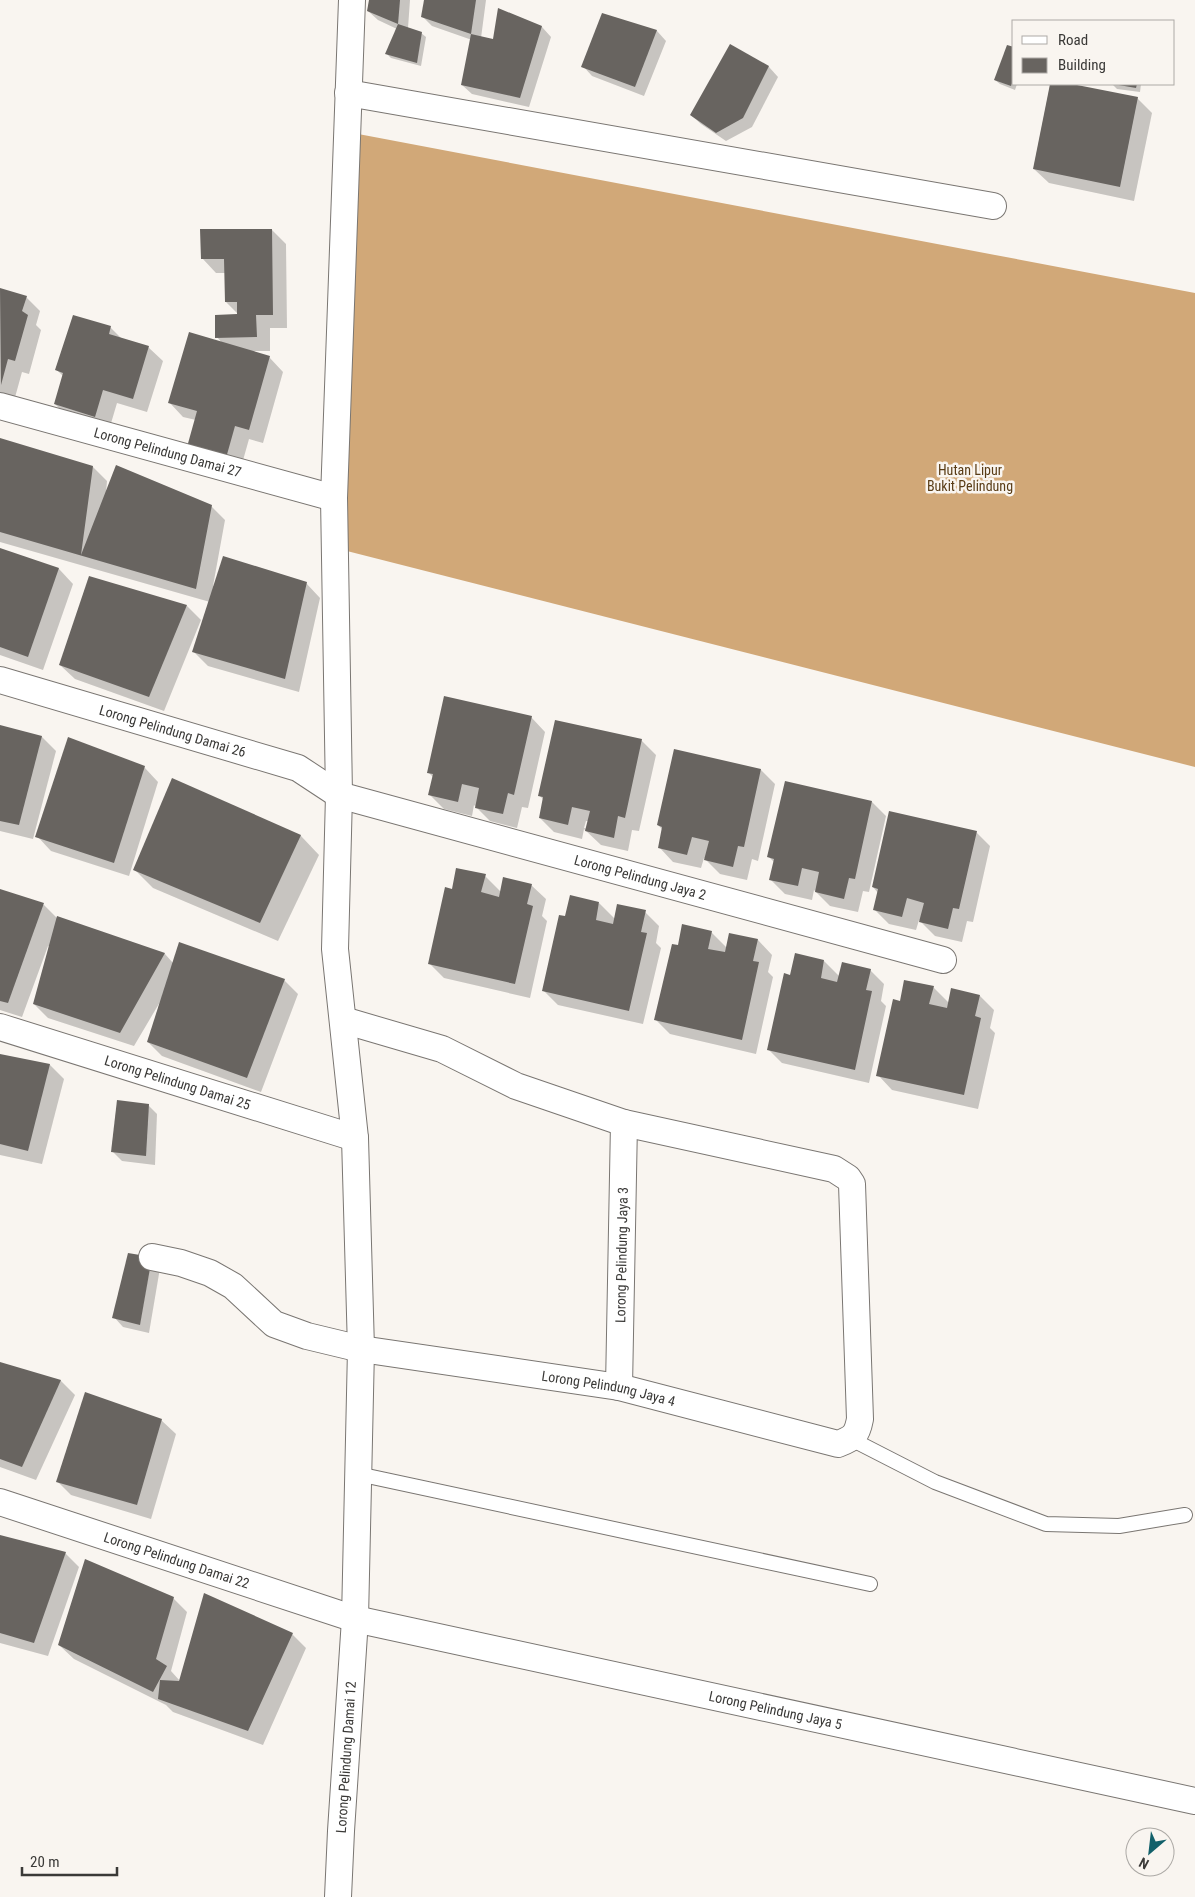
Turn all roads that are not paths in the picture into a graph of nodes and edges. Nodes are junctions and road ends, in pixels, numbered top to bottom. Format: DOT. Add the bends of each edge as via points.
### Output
graph roads {
  1 [pos="352,0"];
  2 [pos="348,93"];
  3 [pos="993,206"];
  4 [pos="0,406"];
  5 [pos="334,498"];
  6 [pos="0,680"];
  7 [pos="340,795"];
  8 [pos="943,960"];
  9 [pos="343,1020"];
  10 [pos="0,1027"];
  11 [pos="624,1123"];
  12 [pos="356,1138"];
  13 [pos="152,1257"];
  14 [pos="361,1349"];
  15 [pos="619,1387"];
  16 [pos="850,1440"];
  17 [pos="358,1474"];
  18 [pos="0,1502"];
  19 [pos="1185,1515"];
  20 [pos="870,1584"];
  21 [pos="355,1619"];
  22 [pos="1195,1801"];
  23 [pos="338,1897"];
  1 -- 2 [label="street, Lorong Pelindung Damai 12"];
  2 -- 3 [label="street"];
  2 -- 5 [label="street, Lorong Pelindung Damai 12"];
  4 -- 5 [label="street, Lorong Pelindung Damai 27"];
  5 -- 7 [label="street, Lorong Pelindung Damai 12"];
  6 -- 7 [label="street, Lorong Pelindung Damai 26" via="298,768"];
  7 -- 8 [label="street, Lorong Pelindung Jaya 2"];
  7 -- 9 [label="street, Lorong Pelindung Damai 12" via="335,949"];
  9 -- 11 [label="street" via="442,1049 516,1086"];
  9 -- 12 [label="street, Lorong Pelindung Damai 12"];
  10 -- 12 [label="street, Lorong Pelindung Damai 25"];
  11 -- 15 [label="street, Lorong Pelindung Jaya 3"];
  11 -- 16 [label="street" via="834,1169 848,1178 852,1184 860,1419 857,1432"];
  12 -- 14 [label="street, Lorong Pelindung Damai 12"];
  13 -- 14 [label="street, Lorong Pelindung Jaya 4" via="210,1273 233,1286 274,1324"];
  14 -- 15 [label="street, Lorong Pelindung Jaya 4"];
  14 -- 17 [label="street, Lorong Pelindung Damai 12"];
  15 -- 16 [label="street, Lorong Pelindung Jaya 4" via="838,1444"];
  16 -- 19 [label="lane" via="935,1482 1046,1524 1119,1526"];
  17 -- 20 [label="lane"];
  17 -- 21 [label="street, Lorong Pelindung Damai 12"];
  18 -- 21 [label="street, Lorong Pelindung Damai 22"];
  21 -- 22 [label="street, Lorong Pelindung Jaya 5"];
  21 -- 23 [label="street, Lorong Pelindung Damai 12"];
}
